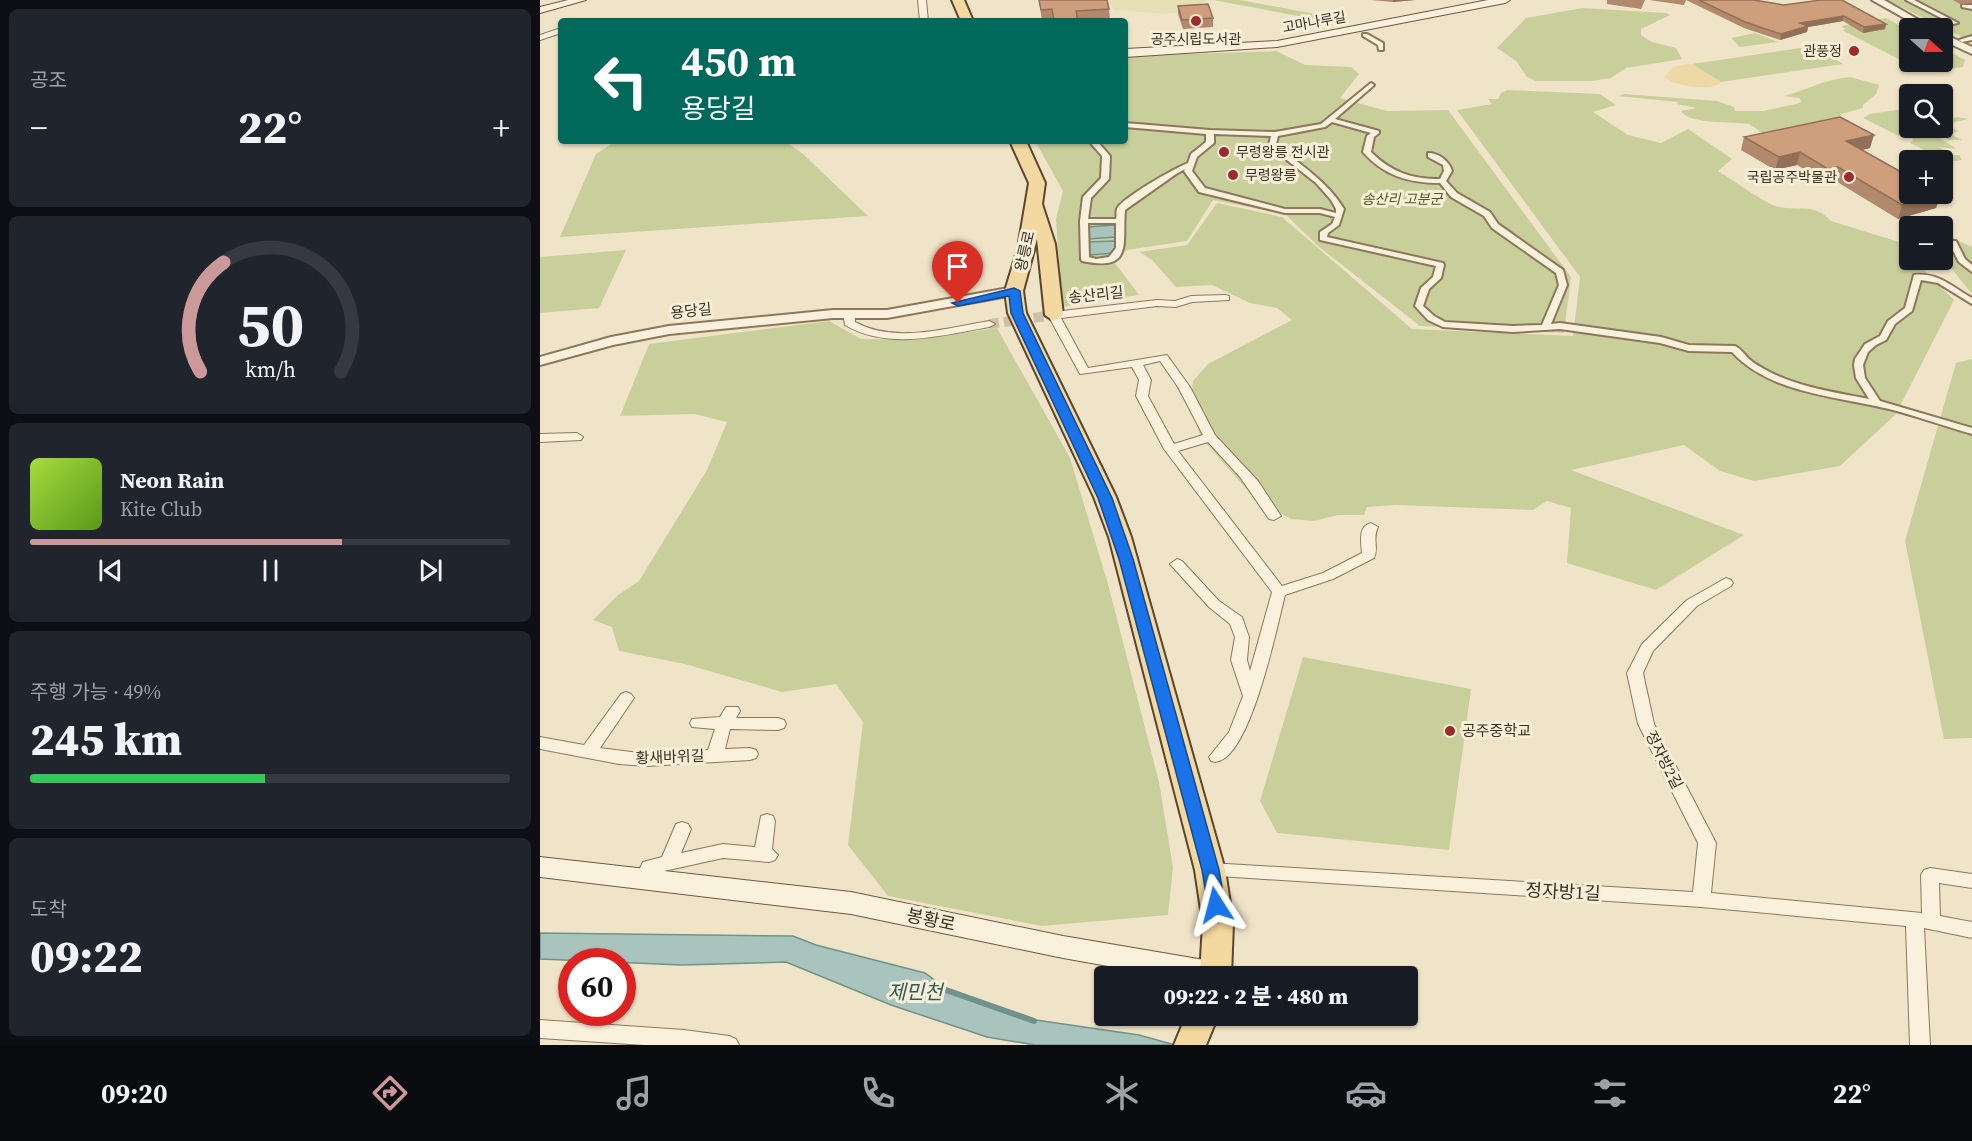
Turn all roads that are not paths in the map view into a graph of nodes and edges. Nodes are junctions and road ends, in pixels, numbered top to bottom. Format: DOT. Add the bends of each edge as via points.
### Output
graph roads {
  1 [pos="581,0"];
  2 [pos="922,0"];
  3 [pos="958,0"];
  4 [pos="1505,0"];
  5 [pos="1877,0"];
  6 [pos="1909,0"];
  7 [pos="1964,6"];
  8 [pos="1972,8"];
  9 [pos="540,10"];
  10 [pos="924,18"];
  11 [pos="966,18"];
  12 [pos="1910,18"];
  13 [pos="1956,23"];
  14 [pos="558,25"];
  15 [pos="540,27"];
  16 [pos="558,31"];
  17 [pos="1365,35"];
  18 [pos="540,38"];
  19 [pos="1972,39"];
  20 [pos="1962,40"];
  21 [pos="1953,42"];
  22 [pos="1381,49"];
  23 [pos="1972,51"];
  24 [pos="1128,52"];
  25 [pos="1371,85"];
  26 [pos="1331,120"];
  27 [pos="1128,125"];
  28 [pos="1210,132"];
  29 [pos="1275,134"];
  30 [pos="1019,144"];
  31 [pos="1096,144"];
  32 [pos="1431,155"];
  33 [pos="1191,164"];
  34 [pos="1442,181"];
  35 [pos="1034,204"];
  36 [pos="1339,216"];
  37 [pos="1084,221"];
  38 [pos="1120,221"];
  39 [pos="1953,243"];
  40 [pos="1972,270"];
  41 [pos="1014,291"];
  42 [pos="1225,298"];
  43 [pos="1972,302"];
  44 [pos="849,314"];
  45 [pos="1054,315"];
  46 [pos="988,324"];
  47 [pos="1546,326"];
  48 [pos="540,361"];
  49 [pos="1136,363"];
  50 [pos="1876,403"];
  51 [pos="1972,431"];
  52 [pos="577,437"];
  53 [pos="1210,437"];
  54 [pos="540,438"];
  55 [pos="1170,449"];
  56 [pos="1274,516"];
  57 [pos="1371,527"];
  58 [pos="1177,564"];
  59 [pos="1726,583"];
  60 [pos="1279,592"];
  61 [pos="1251,696"];
  62 [pos="626,698"];
  63 [pos="728,718"];
  64 [pos="698,723"];
  65 [pos="778,724"];
  66 [pos="540,743"];
  67 [pos="589,751"];
  68 [pos="750,754"];
  69 [pos="715,755"];
  70 [pos="1217,757"];
  71 [pos="767,821"];
  72 [pos="682,829"];
  73 [pos="669,861"];
  74 [pos="540,867"];
  75 [pos="1210,870"];
  76 [pos="644,879"];
  77 [pos="1972,881"];
  78 [pos="1701,900"];
  79 [pos="1923,920"];
  80 [pos="1972,930"];
  81 [pos="1167,966"];
  82 [pos="1216,966"];
  83 [pos="1198,1026"];
  84 [pos="540,1029"];
  85 [pos="683,1042"];
  86 [pos="729,1045"];
  87 [pos="1190,1045"];
  88 [pos="1920,1045"];
  1 -- 9 [label="main road"];
  2 -- 10 [label="street"];
  3 -- 11 [label="main road"];
  4 -- 24 [label="main road, 고마나루길" via="1277,44"];
  5 -- 12 [label="street"];
  6 -- 13 [label="street"];
  7 -- 8 [label="street"];
  14 -- 15 [label="street"];
  16 -- 18 [label="street"];
  17 -- 22 [label="street" via="1381,44"];
  19 -- 20 [label="street"];
  21 -- 23 [label="street"];
  25 -- 26 [label="street"];
  26 -- 29 [label="street" via="1313,129"];
  26 -- 34 [label="street" via="1377,132 1371,136 1367,152 1389,173 1419,182"];
  27 -- 28 [label="street"];
  28 -- 29 [label="street"];
  28 -- 33 [label="street" via="1213,145 1194,156"];
  29 -- 36 [label="street" via="1272,144 1325,186 1340,209"];
  30 -- 35 [label="main road, 왕릉로" via="1037,183"];
  31 -- 37 [label="street" via="1106,156 1105,179 1087,197"];
  32 -- 34 [label="street" via="1446,164 1448,171"];
  33 -- 36 [label="street" via="1188,171 1202,190 1285,211 1320,211"];
  33 -- 38 [label="street" via="1127,203 1121,209"];
  34 -- 47 [label="street" via="1454,195 1487,214 1495,226 1560,272 1563,285"];
  35 -- 41 [label="main road, 왕릉로" via="1027,248"];
  35 -- 45 [label="main road" via="1048,242"];
  36 -- 47 [label="street" via="1323,238 1440,265 1437,278 1425,288 1419,306 1431,318 1443,324 1474,328"];
  37 -- 38 [label="street"];
  37 -- 38 [label="street" via="1085,259 1090,260 1119,254 1123,244"];
  39 -- 40 [label="street"];
  41 -- 44 [label="street, 용당길" via="887,315"];
  41 -- 75 [label="main road, 왕릉로" via="1017,313 1120,537"];
  42 -- 45 [label="street, 송산리길"];
  43 -- 50 [label="street" via="1940,279 1917,277 1909,309 1891,323 1883,338 1871,342 1857,361 1858,376"];
  44 -- 46 [label="street" via="849,323 872,335 895,336"];
  44 -- 48 [label="street, 용당길" via="669,330"];
  45 -- 49 [label="street" via="1084,372"];
  47 -- 50 [label="street" via="1638,336 1689,348 1735,349 1743,361 1771,375 1846,399"];
  49 -- 53 [label="street" via="1163,357"];
  49 -- 55 [label="street" via="1145,380 1143,396"];
  50 -- 51 [label="street"];
  52 -- 54 [label="street"];
  53 -- 55 [label="street"];
  53 -- 56 [label="street" via="1232,458"];
  55 -- 60 [label="street"];
  57 -- 60 [label="street" via="1367,535 1369,555 1361,561"];
  58 -- 61 [label="street" via="1214,604 1237,621 1242,637 1239,660"];
  59 -- 78 [label="street, 정자방2길" via="1684,611 1647,648 1635,674 1646,724 1707,843"];
  60 -- 61 [label="street"];
  61 -- 70 [label="street" via="1236,735"];
  62 -- 67 [label="street"];
  63 -- 64 [label="street"];
  63 -- 65 [label="street"];
  63 -- 69 [label="street, 황새바위길"];
  66 -- 67 [label="street, 황새바위길"];
  67 -- 69 [label="street, 황새바위길" via="647,760"];
  68 -- 69 [label="street, 황새바위길"];
  71 -- 73 [label="street" via="766,855 723,851"];
  72 -- 73 [label="street"];
  73 -- 76 [label="street" via="649,867"];
  74 -- 76 [label="main road, 봉황로"];
  75 -- 78 [label="street, 정자방1길"];
  75 -- 82 [label="main road, 왕릉로" via="1218,923"];
  76 -- 81 [label="main road, 봉황로" via="851,903"];
  77 -- 79 [label="street" via="1930,875"];
  78 -- 79 [label="street, 정자방1길"];
  79 -- 80 [label="street, 정자방1길"];
  79 -- 88 [label="street"];
  83 -- 87 [label="main road"];
  84 -- 85 [label="street"];
  85 -- 86 [label="street"];
}
